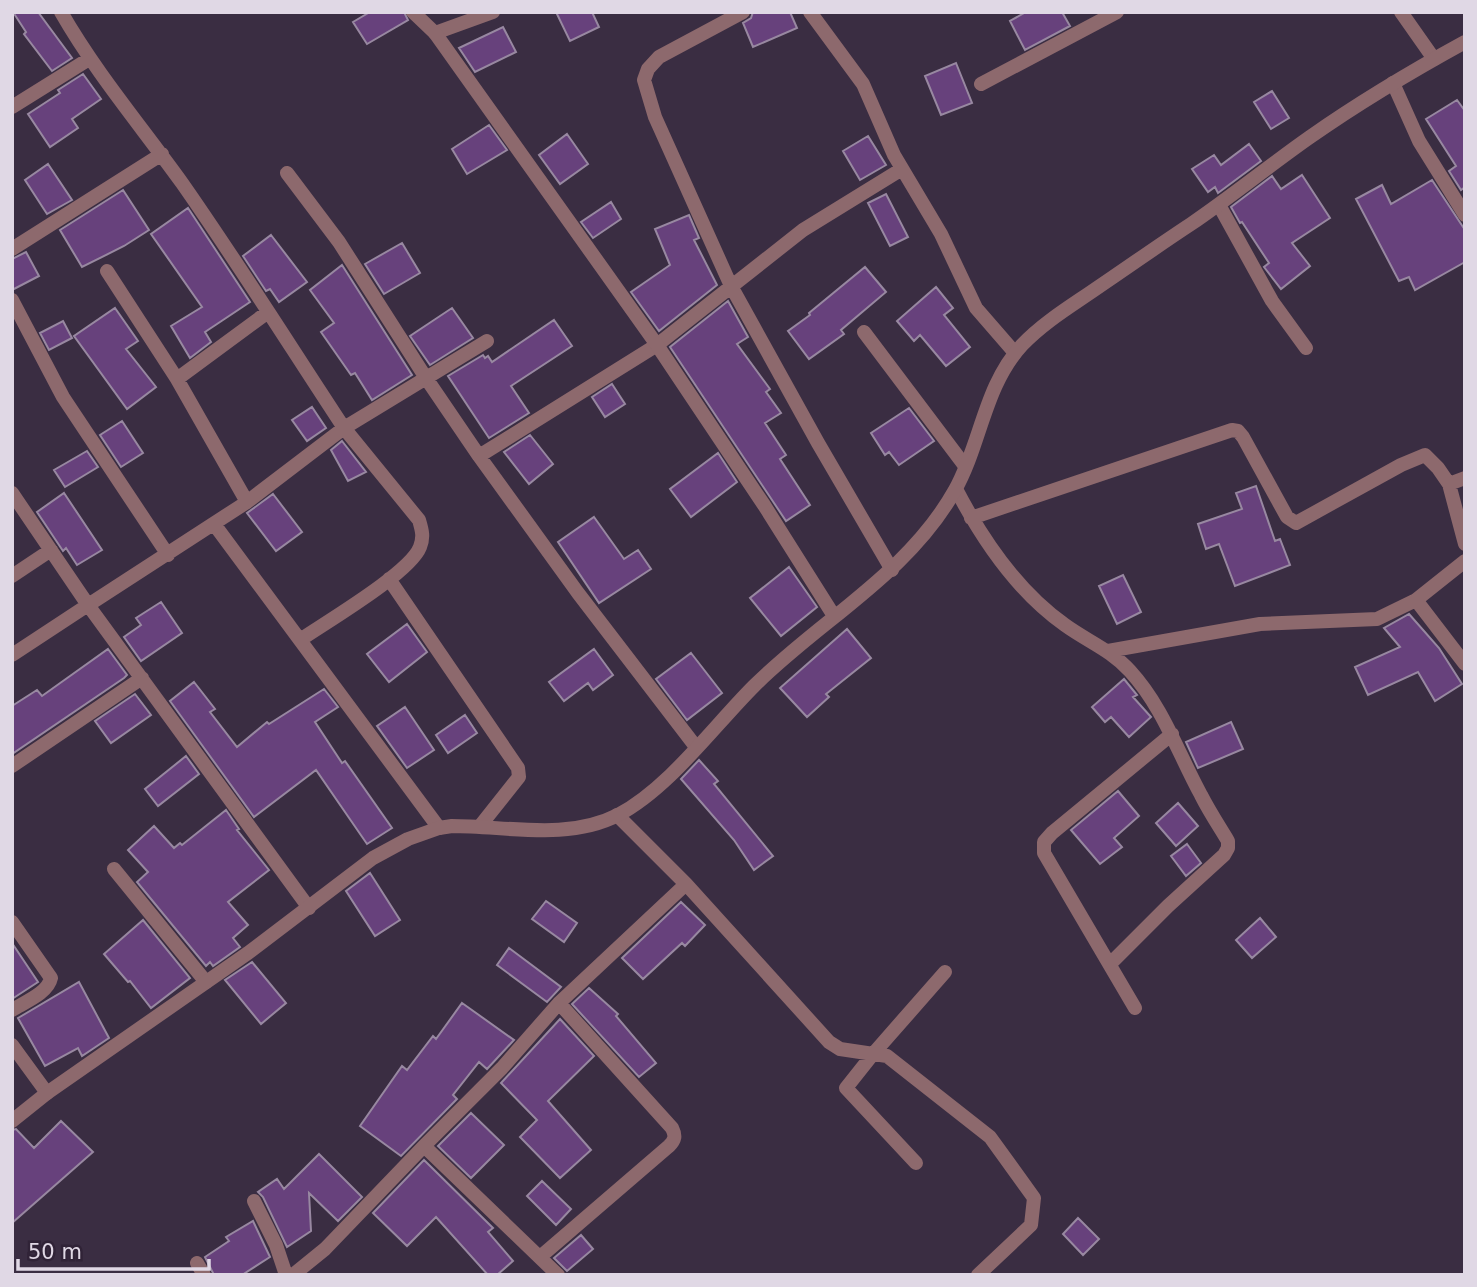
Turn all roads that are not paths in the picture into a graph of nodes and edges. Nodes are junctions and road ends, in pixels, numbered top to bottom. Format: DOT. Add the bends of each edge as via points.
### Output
graph roads {
  1 [pos="61,12"];
  2 [pos="412,12"];
  3 [pos="493,12"];
  4 [pos="743,12"];
  5 [pos="810,12"];
  6 [pos="1117,12"];
  7 [pos="1401,12"];
  8 [pos="435,33"];
  9 [pos="1465,42"];
  10 [pos="89,59"];
  11 [pos="1434,59"];
  12 [pos="1393,83"];
  13 [pos="981,84"];
  14 [pos="12,107"];
  15 [pos="162,154"];
  16 [pos="902,169"];
  17 [pos="287,173"];
  18 [pos="1219,205"];
  19 [pos="1465,215"];
  20 [pos="12,249"];
  21 [pos="107,271"];
  22 [pos="731,286"];
  23 [pos="12,300"];
  24 [pos="268,312"];
  25 [pos="864,332"];
  26 [pos="487,341"];
  27 [pos="657,345"];
  28 [pos="1306,348"];
  29 [pos="1015,353"];
  30 [pos="426,378"];
  31 [pos="177,379"];
  32 [pos="344,428"];
  33 [pos="479,456"];
  34 [pos="965,466"];
  35 [pos="1465,478"];
  36 [pos="1449,484"];
  37 [pos="956,489"];
  38 [pos="12,493"];
  39 [pos="247,502"];
  40 [pos="971,518"];
  41 [pos="214,524"];
  42 [pos="1465,544"];
  43 [pos="51,550"];
  44 [pos="168,555"];
  45 [pos="1465,561"];
  46 [pos="892,570"];
  47 [pos="12,576"];
  48 [pos="389,579"];
  49 [pos="1416,600"];
  50 [pos="88,605"];
  51 [pos="834,616"];
  52 [pos="300,640"];
  53 [pos="1108,651"];
  54 [pos="12,655"];
  55 [pos="1465,664"];
  56 [pos="142,678"];
  57 [pos="1172,734"];
  58 [pos="696,747"];
  59 [pos="12,766"];
  60 [pos="617,815"];
  61 [pos="480,826"];
  62 [pos="439,828"];
  63 [pos="114,869"];
  64 [pos="686,884"];
  65 [pos="309,908"];
  66 [pos="12,922"];
  67 [pos="1110,964"];
  68 [pos="944,972"];
  69 [pos="206,982"];
  70 [pos="559,1003"];
  71 [pos="1135,1008"];
  72 [pos="12,1010"];
  73 [pos="12,1045"];
  74 [pos="873,1054"];
  75 [pos="47,1093"];
  76 [pos="12,1121"];
  77 [pos="424,1146"];
  78 [pos="916,1163"];
  79 [pos="254,1201"];
  80 [pos="540,1256"];
  81 [pos="286,1275"];
  82 [pos="293,1275"];
  83 [pos="558,1275"];
  84 [pos="978,1275"];
  1 -- 10 [label="street"];
  2 -- 8 [label="street"];
  3 -- 8 [label="street"];
  4 -- 22 [label="street" via="659,57 644,80 654,117"];
  5 -- 16 [label="street" via="863,84"];
  6 -- 13 [label="street"];
  7 -- 11 [label="street"];
  8 -- 27 [label="street"];
  9 -- 11 [label="street"];
  10 -- 14 [label="street"];
  10 -- 15 [label="street"];
  11 -- 12 [label="street"];
  12 -- 18 [label="street"];
  12 -- 19 [label="street" via="1419,141"];
  15 -- 20 [label="street"];
  15 -- 24 [label="street"];
  16 -- 22 [label="street" via="803,230"];
  16 -- 29 [label="street" via="941,234 976,308"];
  17 -- 30 [label="street" via="339,242"];
  18 -- 28 [label="street" via="1272,302"];
  18 -- 29 [label="street" via="1061,313"];
  21 -- 31 [label="street"];
  22 -- 27 [label="street"];
  22 -- 46 [label="street"];
  23 -- 44 [label="street" via="63,397"];
  24 -- 31 [label="street"];
  24 -- 32 [label="street"];
  25 -- 34 [label="street"];
  26 -- 30 [label="street"];
  27 -- 33 [label="street"];
  27 -- 51 [label="street"];
  29 -- 34 [label="street" via="991,394"];
  30 -- 32 [label="street"];
  30 -- 33 [label="street"];
  31 -- 39 [label="street"];
  32 -- 39 [label="street"];
  32 -- 48 [label="street" via="419,520 423,533 415,556"];
  33 -- 58 [label="street"];
  34 -- 37 [label="street"];
  35 -- 36 [label="street"];
  36 -- 40 [label="street" via="1425,455 1296,523 1286,517 1243,437 1232,430"];
  36 -- 42 [label="street"];
  37 -- 40 [label="street"];
  37 -- 46 [label="street"];
  38 -- 43 [label="street"];
  39 -- 41 [label="street"];
  40 -- 53 [label="street" via="1003,564 1040,604"];
  41 -- 44 [label="street"];
  41 -- 52 [label="street"];
  43 -- 47 [label="street"];
  43 -- 50 [label="street"];
  44 -- 50 [label="street"];
  45 -- 49 [label="street"];
  46 -- 51 [label="street"];
  48 -- 52 [label="street"];
  48 -- 61 [label="street" via="518,768 519,777"];
  49 -- 53 [label="street" via="1377,619 1260,624"];
  49 -- 55 [label="street"];
  50 -- 54 [label="street"];
  50 -- 56 [label="street"];
  51 -- 58 [label="street" via="754,686"];
  52 -- 62 [label="street"];
  53 -- 57 [label="street" via="1147,692"];
  56 -- 59 [label="street"];
  56 -- 65 [label="street"];
  57 -- 67 [label="street" via="1228,848"];
  57 -- 67 [label="street" via="1044,842 1044,853"];
  58 -- 60 [label="street" via="657,787"];
  60 -- 61 [label="street" via="563,829"];
  60 -- 64 [label="street"];
  61 -- 62 [label="street"];
  62 -- 65 [label="street" via="389,848"];
  63 -- 69 [label="street"];
  64 -- 70 [label="street"];
  64 -- 74 [label="street" via="829,1042 840,1049"];
  65 -- 69 [label="street"];
  66 -- 72 [label="street" via="51,978 46,989"];
  67 -- 71 [label="street"];
  68 -- 74 [label="street"];
  69 -- 75 [label="street"];
  70 -- 77 [label="street"];
  70 -- 80 [label="street" via="675,1134 669,1146"];
  73 -- 75 [label="street"];
  74 -- 78 [label="street" via="846,1088"];
  74 -- 84 [label="street" via="887,1056 990,1137 1034,1198 1031,1225"];
  75 -- 76 [label="street"];
  77 -- 80 [label="street"];
  77 -- 82 [label="street" via="311,1263"];
  79 -- 81 [label="street"];
  80 -- 83 [label="street"];
}
